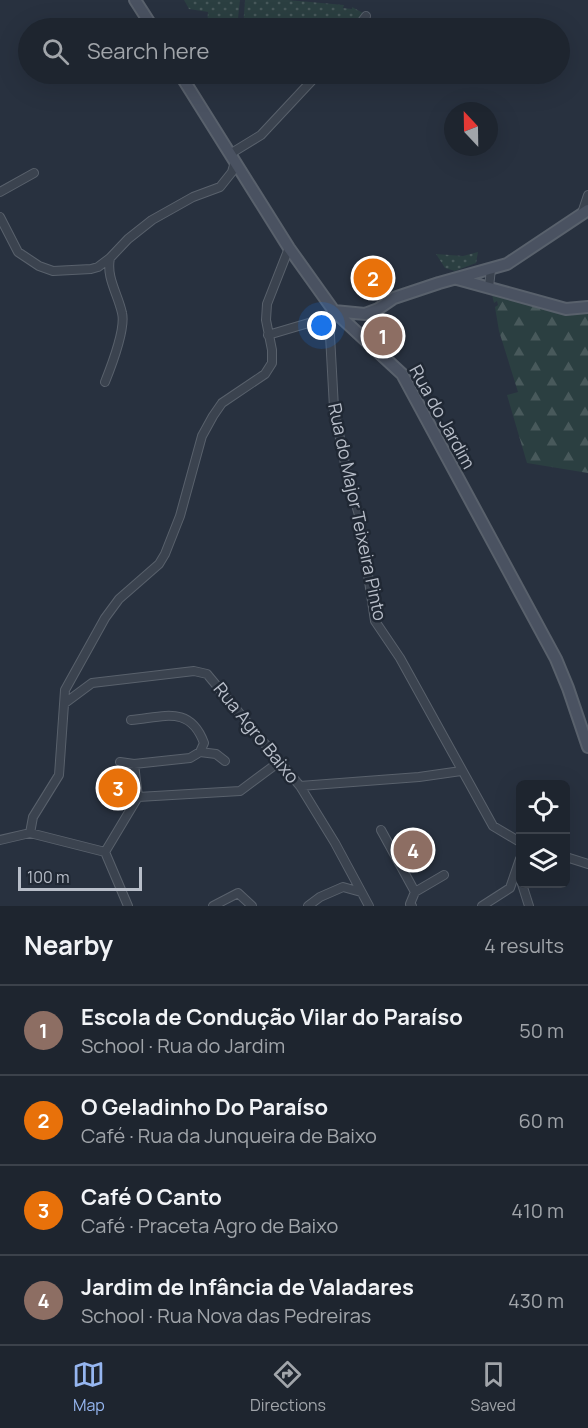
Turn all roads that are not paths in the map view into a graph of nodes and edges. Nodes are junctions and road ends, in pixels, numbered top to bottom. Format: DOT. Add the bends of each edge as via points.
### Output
graph roads {
  1 [pos="135,0"];
  2 [pos="147,18"];
  3 [pos="186,84"];
  4 [pos="309,84"];
  5 [pos="233,158"];
  6 [pos="34,173"];
  7 [pos="0,192"];
  8 [pos="588,195"];
  9 [pos="585,212"];
  10 [pos="0,217"];
  11 [pos="289,248"];
  12 [pos="110,258"];
  13 [pos="491,269"];
  14 [pos="457,279"];
  15 [pos="489,287"];
  16 [pos="588,307"];
  17 [pos="331,314"];
  18 [pos="268,335"];
  19 [pos="105,382"];
  20 [pos="64,703"];
  21 [pos="132,720"];
  22 [pos="588,747"];
  23 [pos="200,752"];
  24 [pos="225,761"];
  25 [pos="120,762"];
  26 [pos="279,762"];
  27 [pos="134,764"];
  28 [pos="461,771"];
  29 [pos="300,786"];
  30 [pos="138,797"];
  31 [pos="381,830"];
  32 [pos="30,833"];
  33 [pos="0,840"];
  34 [pos="516,840"];
  35 [pos="105,852"];
  36 [pos="570,858"];
  37 [pos="588,864"];
  38 [pos="516,874"];
  39 [pos="444,875"];
  40 [pos="523,888"];
  41 [pos="361,892"];
  42 [pos="415,892"];
  43 [pos="128,906"];
  44 [pos="213,906"];
  45 [pos="252,906"];
  46 [pos="308,906"];
  47 [pos="369,906"];
  48 [pos="412,906"];
  49 [pos="482,906"];
  50 [pos="528,906"];
  1 -- 2 [label="main road"];
  3 -- 5 [label="main road, Rua do Jardim"];
  4 -- 5 [label="street" via="261,135"];
  5 -- 11 [label="main road, Rua do Jardim"];
  5 -- 12 [label="street" via="232,172 220,187 152,220"];
  6 -- 7 [label="street"];
  8 -- 9 [label="street"];
  9 -- 13 [label="main road" via="507,264"];
  10 -- 12 [label="street" via="18,252 45,269 92,269"];
  11 -- 17 [label="main road, Rua do Jardim"];
  11 -- 18 [label="street" via="267,304"];
  12 -- 19 [label="street" via="108,266 123,315"];
  13 -- 14 [label="main road"];
  13 -- 15 [label="street"];
  14 -- 15 [label="main road"];
  14 -- 17 [label="main road" via="393,298 365,314"];
  15 -- 16 [label="main road" via="566,309"];
  17 -- 18 [label="street"];
  17 -- 22 [label="main road, Rua do Jardim" via="402,374 556,659"];
  17 -- 28 [label="street, Rua do Major Teixeira Pinto" via="334,408 359,515 375,621 400,658"];
  18 -- 20 [label="street" via="272,363 265,374 222,403 213,416 202,436 165,554 159,564 119,598 105,618 65,690"];
  20 -- 26 [label="street, Rua Agro Baixo" via="92,683 194,671 207,674"];
  20 -- 32 [label="street" via="58,775 33,817"];
  21 -- 23 [label="street" via="180,716 200,731 204,743"];
  23 -- 24 [label="street" via="216,754"];
  23 -- 27 [label="street" via="190,758"];
  25 -- 27 [label="street"];
  26 -- 29 [label="street, Rua Agro Baixo"];
  26 -- 30 [label="street" via="240,791"];
  27 -- 30 [label="street"];
  28 -- 29 [label="street"];
  28 -- 34 [label="street, Rua do Major Teixeira Pinto" via="493,826"];
  29 -- 41 [label="street, Rua Agro Baixo"];
  30 -- 35 [label="street"];
  31 -- 42 [label="street"];
  32 -- 33 [label="street"];
  32 -- 35 [label="street"];
  35 -- 43 [label="street"];
  36 -- 37 [label="street"];
  38 -- 49 [label="street" via="510,888"];
  39 -- 42 [label="street"];
  40 -- 50 [label="street"];
  41 -- 46 [label="street" via="343,887"];
  41 -- 47 [label="street, Rua Agro Baixo"];
  42 -- 48 [label="street"];
  44 -- 45 [label="street" via="238,893"];
}
